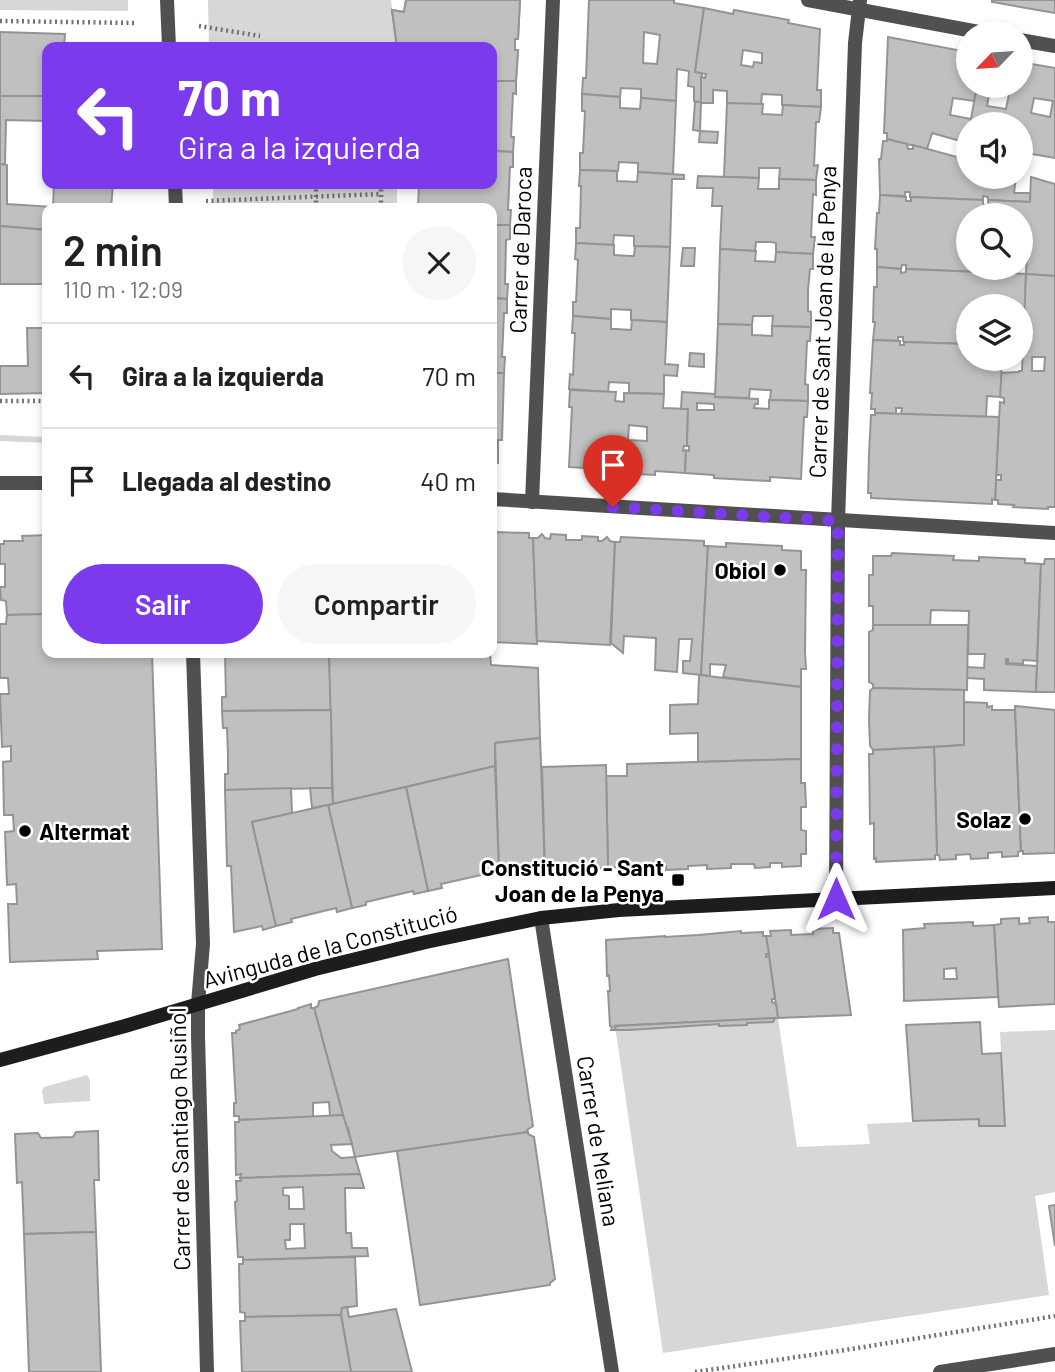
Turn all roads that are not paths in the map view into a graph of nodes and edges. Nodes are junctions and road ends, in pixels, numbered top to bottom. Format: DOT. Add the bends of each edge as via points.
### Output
graph roads {
  1 [pos="167,0"];
  2 [pos="553,0"];
  3 [pos="808,0"];
  4 [pos="859,5"];
  5 [pos="956,27"];
  6 [pos="169,42"];
  7 [pos="1033,42"];
  8 [pos="1055,46"];
  9 [pos="0,483"];
  10 [pos="42,483"];
  11 [pos="497,499"];
  12 [pos="532,502"];
  13 [pos="838,521"];
  14 [pos="1055,533"];
  15 [pos="193,658"];
  16 [pos="1055,888"];
  17 [pos="836,899"];
  18 [pos="541,918"];
  19 [pos="198,1004"];
  20 [pos="0,1060"];
  21 [pos="1055,1354"];
  22 [pos="955,1371"];
  23 [pos="207,1372"];
  24 [pos="612,1372"];
  25 [pos="940,1372"];
  1 -- 6 [label="street"];
  2 -- 12 [label="street, Carrer de Daroca"];
  3 -- 4 [label="street"];
  4 -- 5 [label="street"];
  4 -- 13 [label="street, Carrer de Sant Joan de la Penya"];
  7 -- 8 [label="street"];
  9 -- 10 [label="street"];
  11 -- 12 [label="street"];
  12 -- 13 [label="street"];
  13 -- 14 [label="street"];
  13 -- 17 [label="street, Carrer de Sant Joan de la Penya"];
  15 -- 19 [label="street, Carrer de Santiago Rusiñol" via="203,944"];
  16 -- 17 [label="main road, Avinguda de la Constitució"];
  17 -- 18 [label="main road, Avinguda de la Constitució"];
  18 -- 19 [label="main road, Avinguda de la Constitució" via="315,969"];
  18 -- 24 [label="street, Carrer de Meliana"];
  19 -- 20 [label="main road, Avinguda de la Constitució"];
  19 -- 23 [label="street, Carrer de Santiago Rusiñol"];
  21 -- 22 [label="street"];
  22 -- 25 [label="street"];
}
